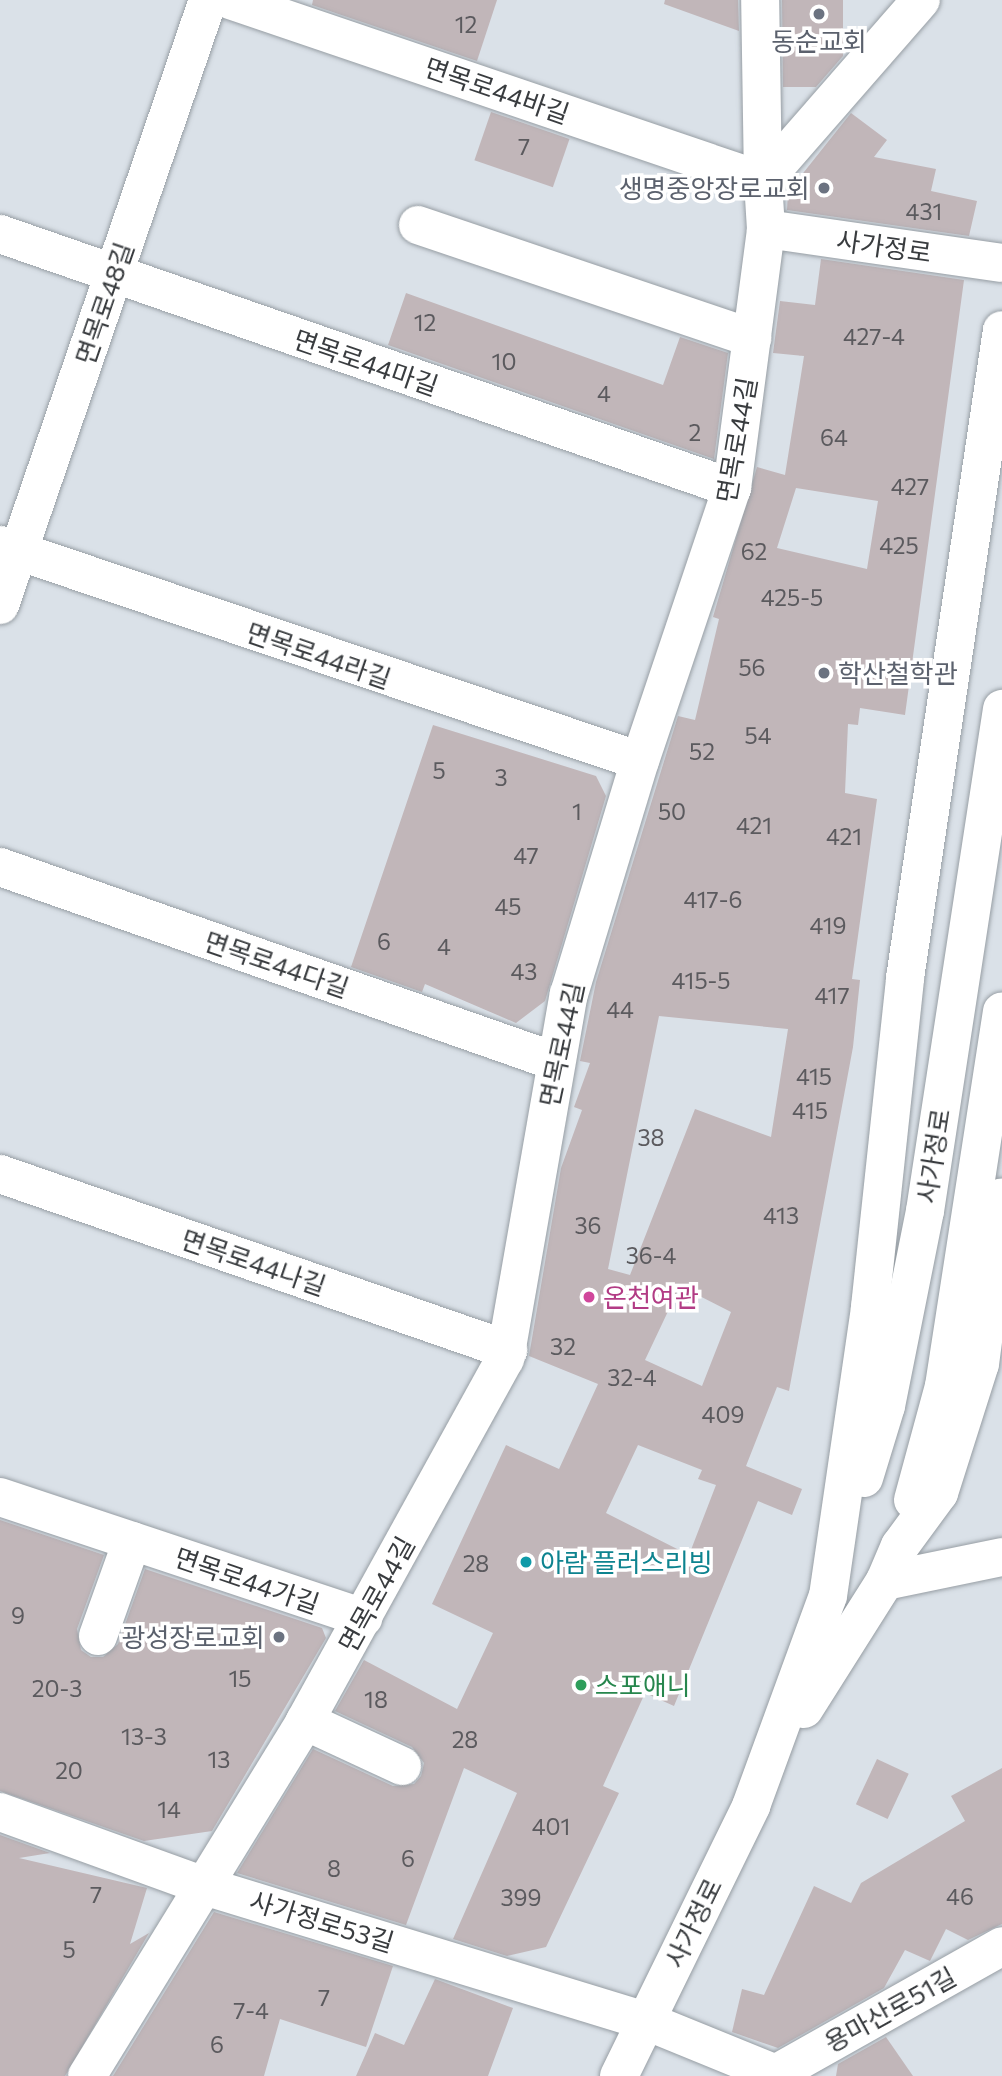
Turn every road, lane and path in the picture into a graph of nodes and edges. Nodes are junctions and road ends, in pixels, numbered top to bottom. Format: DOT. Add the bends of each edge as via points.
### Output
graph roads {
  1 [pos="208,0"];
  2 [pos="230,0"];
  3 [pos="760,0"];
  4 [pos="921,0"];
  5 [pos="763,181"];
  6 [pos="418,225"];
  7 [pos="766,229"];
  8 [pos="0,234"];
  9 [pos="1002,262"];
  10 [pos="114,275"];
  11 [pos="1002,330"];
  12 [pos="752,338"];
  13 [pos="732,488"];
  14 [pos="8,548"];
  15 [pos="0,606"];
  16 [pos="1002,709"];
  17 [pos="639,761"];
  18 [pos="0,867"];
  19 [pos="1002,1011"];
  20 [pos="554,1061"];
  21 [pos="0,1174"];
  22 [pos="1001,1210"];
  23 [pos="508,1350"];
  24 [pos="0,1497"];
  25 [pos="132,1541"];
  26 [pos="900,1546"];
  27 [pos="1002,1557"];
  28 [pos="885,1581"];
  29 [pos="828,1596"];
  30 [pos="363,1618"];
  31 [pos="98,1636"];
  32 [pos="304,1721"];
  33 [pos="402,1766"];
  34 [pos="766,1769"];
  35 [pos="0,1812"];
  36 [pos="204,1886"];
  37 [pos="1002,1946"];
  38 [pos="646,2021"];
  39 [pos="779,2074"];
  40 [pos="87,2076"];
  41 [pos="619,2076"];
  1 -- 10 [label="street, 면목로48길"];
  2 -- 5 [label="street, 면목로44바길"];
  3 -- 5 [label="street, 면목로44길"];
  4 -- 5 [label="street"];
  5 -- 7 [label="street, 면목로44길"];
  6 -- 12 [label="street"];
  7 -- 9 [label="street, 사가정로"];
  7 -- 12 [label="street, 면목로44길"];
  8 -- 10 [label="street, 면목로44마길"];
  10 -- 13 [label="street, 면목로44마길"];
  10 -- 14 [label="street, 면목로48길"];
  11 -- 29 [label="street" via="911,937 882,1161 870,1307"];
  12 -- 13 [label="street, 면목로44길"];
  13 -- 17 [label="street, 면목로44길"];
  14 -- 15 [label="street, 면목로48길"];
  14 -- 17 [label="street, 면목로44라길"];
  16 -- 29 [label="street, 사가정로" via="925,1211 886,1406"];
  17 -- 20 [label="street, 면목로44길" via="569,994"];
  18 -- 20 [label="street, 면목로44다길"];
  19 -- 26 [label="street, 사가정로" via="944,1386"];
  20 -- 23 [label="street, 면목로44길"];
  21 -- 23 [label="street, 면목로44나길"];
  22 -- 26 [label="street" via="992,1297 963,1430 939,1493"];
  23 -- 30 [label="street, 면목로44길"];
  24 -- 25 [label="street, 면목로44가길"];
  25 -- 30 [label="street, 면목로44가길"];
  25 -- 31 [label="street"];
  26 -- 28 [label="street"];
  27 -- 28 [label="street"];
  28 -- 34 [label="street"];
  29 -- 34 [label="street"];
  30 -- 32 [label="street, 면목로44길"];
  32 -- 33 [label="street"];
  32 -- 36 [label="street, 면목로44길"];
  34 -- 38 [label="street, 사가정로"];
  35 -- 36 [label="street, 사가정로53길"];
  36 -- 38 [label="street, 사가정로53길"];
  36 -- 40 [label="street, 면목로44길"];
  37 -- 39 [label="street, 용마산로51길"];
  38 -- 39 [label="street, 사가정로53길"];
  38 -- 41 [label="street, 사가정로"];
}
